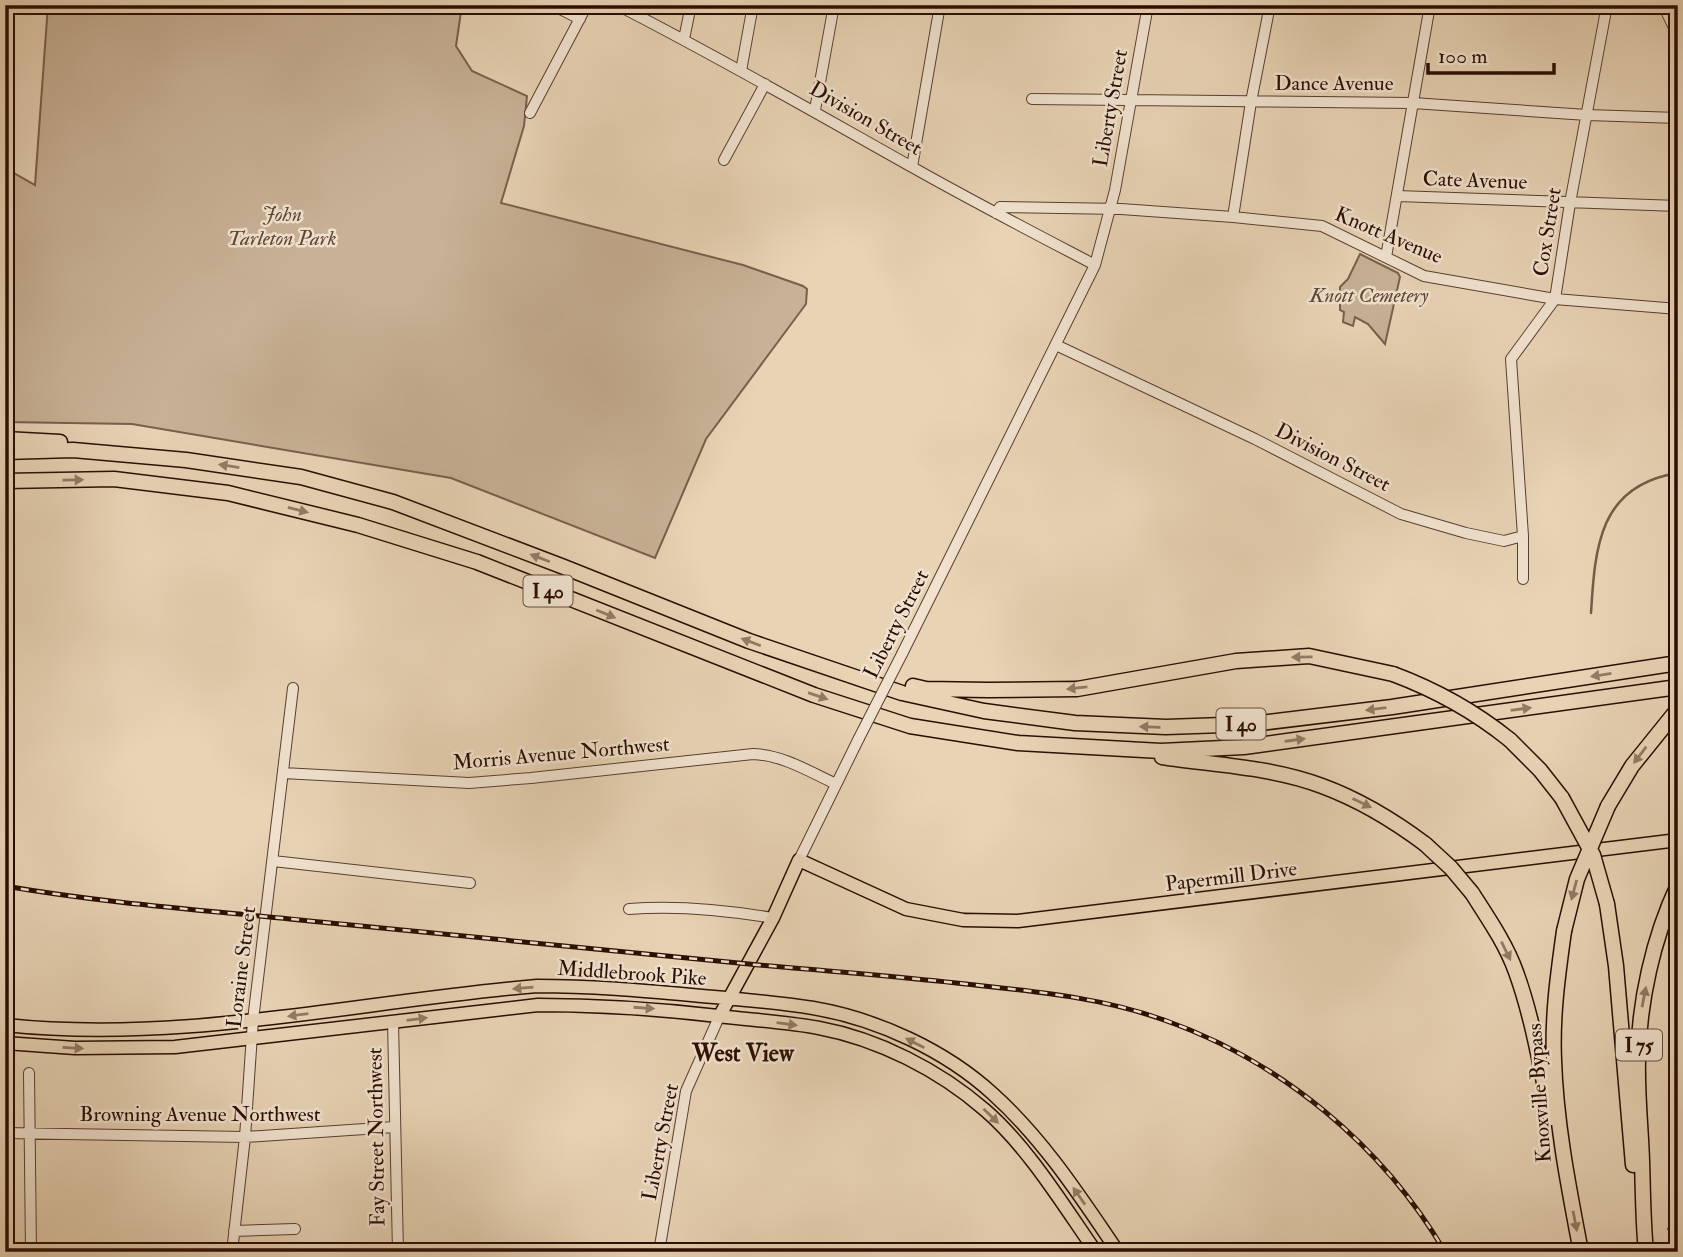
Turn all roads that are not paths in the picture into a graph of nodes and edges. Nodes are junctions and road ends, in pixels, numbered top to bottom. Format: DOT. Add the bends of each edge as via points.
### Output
graph roads {
  1 [pos="587,5"];
  2 [pos="617,5"];
  3 [pos="691,5"];
  4 [pos="753,5"];
  5 [pos="834,5"];
  6 [pos="940,5"];
  7 [pos="1148,5"];
  8 [pos="1270,5"];
  9 [pos="1430,5"];
  10 [pos="1607,5"];
  11 [pos="1630,5"];
  12 [pos="556,7"];
  13 [pos="580,19"];
  14 [pos="1678,36"];
  15 [pos="684,39"];
  16 [pos="741,71"];
  17 [pos="765,84"];
  18 [pos="1032,99"];
  19 [pos="1131,100"];
  20 [pos="1251,102"];
  21 [pos="1413,103"];
  22 [pos="815,110"];
  23 [pos="530,113"];
  24 [pos="1587,115"];
  25 [pos="1678,118"];
  26 [pos="724,160"];
  27 [pos="912,167"];
  28 [pos="1398,196"];
  29 [pos="1570,203"];
  30 [pos="1678,206"];
  31 [pos="1111,209"];
  32 [pos="998,210"];
  33 [pos="1233,216"];
  34 [pos="1386,257"];
  35 [pos="1095,265"];
  36 [pos="1555,299"];
  37 [pos="1678,309"];
  38 [pos="1056,345"];
  39 [pos="5,439"];
  40 [pos="5,452"];
  41 [pos="187,460"];
  42 [pos="5,481"];
  43 [pos="1523,537"];
  44 [pos="1523,579"];
  45 [pos="1673,664"];
  46 [pos="816,665"];
  47 [pos="1678,687"];
  48 [pos="293,688"];
  49 [pos="1678,709"];
  50 [pos="1081,747"];
  51 [pos="283,773"];
  52 [pos="836,784"];
  53 [pos="1678,840"];
  54 [pos="799,860"];
  55 [pos="273,861"];
  56 [pos="470,883"];
  57 [pos="1678,885"];
  58 [pos="629,909"];
  59 [pos="773,918"];
  60 [pos="729,999"];
  61 [pos="719,1017"];
  62 [pos="253,1020"];
  63 [pos="393,1022"];
  64 [pos="5,1025"];
  65 [pos="28,1027"];
  66 [pos="252,1039"];
  67 [pos="5,1043"];
  68 [pos="28,1046"];
  69 [pos="29,1073"];
  70 [pos="394,1127"];
  71 [pos="5,1133"];
  72 [pos="30,1133"];
  73 [pos="245,1137"];
  74 [pos="1569,1191"];
  75 [pos="1642,1211"];
  76 [pos="295,1229"];
  77 [pos="234,1231"];
  78 [pos="31,1252"];
  79 [pos="232,1252"];
  80 [pos="398,1252"];
  81 [pos="659,1252"];
  82 [pos="1096,1252"];
  83 [pos="1118,1252"];
  84 [pos="1581,1252"];
  85 [pos="1646,1252"];
  1 -- 13 [label="street"];
  2 -- 15 [label="street, Division Street"];
  3 -- 15 [label="street"];
  4 -- 16 [label="street"];
  5 -- 22 [label="street"];
  6 -- 27 [label="street"];
  7 -- 19 [label="street, Liberty Street"];
  8 -- 20 [label="street"];
  9 -- 21 [label="street"];
  10 -- 24 [label="street, Cox Street"];
  11 -- 14 [label="street" via="1665,9"];
  12 -- 13 [label="street"];
  13 -- 23 [label="street"];
  15 -- 16 [label="street, Division Street"];
  16 -- 17 [label="street, Division Street"];
  17 -- 22 [label="street, Division Street"];
  17 -- 26 [label="street"];
  18 -- 19 [label="street, Dance Avenue"];
  19 -- 20 [label="street, Dance Avenue"];
  19 -- 31 [label="street, Liberty Street"];
  20 -- 21 [label="street, Dance Avenue"];
  20 -- 33 [label="street"];
  21 -- 24 [label="street, Dance Avenue"];
  21 -- 28 [label="street"];
  22 -- 27 [label="street, Division Street"];
  24 -- 25 [label="street, Dance Avenue"];
  24 -- 29 [label="street, Cox Street"];
  27 -- 32 [label="street, Division Street"];
  28 -- 29 [label="street, Cate Avenue"];
  28 -- 34 [label="street"];
  29 -- 30 [label="street, Cate Avenue"];
  29 -- 36 [label="street, Cox Street"];
  31 -- 32 [label="street, Knott Avenue"];
  31 -- 33 [label="street, Knott Avenue"];
  31 -- 35 [label="street, Liberty Street"];
  32 -- 35 [label="street, Division Street"];
  33 -- 34 [label="street, Knott Avenue" via="1322,226"];
  34 -- 36 [label="street, Knott Avenue" via="1424,276"];
  35 -- 38 [label="street, Liberty Street"];
  36 -- 37 [label="street, Knott Avenue"];
  36 -- 43 [label="street, Cox Street" via="1511,359"];
  38 -- 43 [label="street, Division Street" via="1401,514 1504,541"];
  38 -- 52 [label="street, Liberty Street, bridge"];
  39 -- 41 [label="highway" via="87,444"];
  40 -- 41 [label="highway, I 40" via="73,450"];
  46 -- 41 [label="highway, I 40, one-way" via="393,502 301,477"];
  42 -- 50 [label="highway, I 40, one-way" via="114,479 228,493 358,525 477,562 814,695 910,726 1018,743"];
  43 -- 44 [label="street, Cox Street"];
  45 -- 46 [label="highway, I 40, one-way" via="1392,707 1252,724 1166,727 1074,723 984,711 904,694"];
  75 -- 46 [label="highway, one-way, bridge" via="1634,1173 1616,966 1607,904 1593,855 1562,798 1540,770 1510,740 1460,704 1393,674 1308,656 1236,661 1077,689 926,689"];
  50 -- 47 [label="highway, I 40, one-way" via="1161,751 1244,747"];
  48 -- 51 [label="street, Loraine Street"];
  49 -- 74 [label="highway, Knoxville Bypass, one-way, bridge" via="1632,766 1608,806 1577,879 1564,931 1554,1007 1554,1059"];
  50 -- 74 [label="highway, one-way, bridge" via="1268,772 1319,785 1374,809 1425,844 1472,893 1516,970"];
  51 -- 52 [label="street, Morris Avenue Northwest" via="469,783 766,754"];
  51 -- 55 [label="street, Loraine Street"];
  52 -- 54 [label="street, Liberty Street"];
  53 -- 54 [label="main road, Papermill Drive" via="1018,921 963,920 906,909"];
  54 -- 59 [label="main road, Liberty Street"];
  55 -- 56 [label="street"];
  55 -- 62 [label="street, Loraine Street"];
  75 -- 57 [label="highway, I 75, one-way" via="1638,1059 1643,1004 1661,928"];
  58 -- 59 [label="street" via="689,909"];
  59 -- 60 [label="main road, Liberty Street"];
  60 -- 61 [label="main road, Liberty Street"];
  60 -- 62 [label="main road, Middlebrook Pike, one-way" via="593,986 537,986"];
  83 -- 60 [label="main road, Middlebrook Pike, one-way" via="1029,1129 957,1066 910,1040 857,1019 811,1007"];
  63 -- 61 [label="main road, Middlebrook Pike, one-way" via="538,1005 606,1006"];
  61 -- 81 [label="street, Liberty Street" via="686,1091"];
  61 -- 82 [label="main road, Middlebrook Pike, one-way" via="821,1029 857,1039 899,1054 953,1085 1015,1140"];
  62 -- 65 [label="main road, Middlebrook Pike" via="124,1031"];
  62 -- 66 [label="street, Loraine Street"];
  63 -- 66 [label="main road, Middlebrook Pike"];
  63 -- 70 [label="street, Fay Street Northwest"];
  64 -- 65 [label="main road, Middlebrook Pike"];
  65 -- 68 [label="main road"];
  68 -- 66 [label="main road, Middlebrook Pike, one-way" via="124,1049"];
  66 -- 73 [label="street, Loraine Street"];
  67 -- 68 [label="main road, Middlebrook Pike"];
  69 -- 72 [label="street"];
  70 -- 73 [label="street, Browning Avenue Northwest"];
  70 -- 80 [label="street, Fay Street Northwest"];
  71 -- 72 [label="street, Browning Avenue Northwest"];
  72 -- 73 [label="street, Browning Avenue Northwest"];
  72 -- 78 [label="street"];
  73 -- 77 [label="street, Loraine Street"];
  74 -- 84 [label="highway, Knoxville Bypass, one-way"];
  75 -- 85 [label="highway, I 75"];
  76 -- 77 [label="street"];
  77 -- 79 [label="street, Loraine Street"];
}
